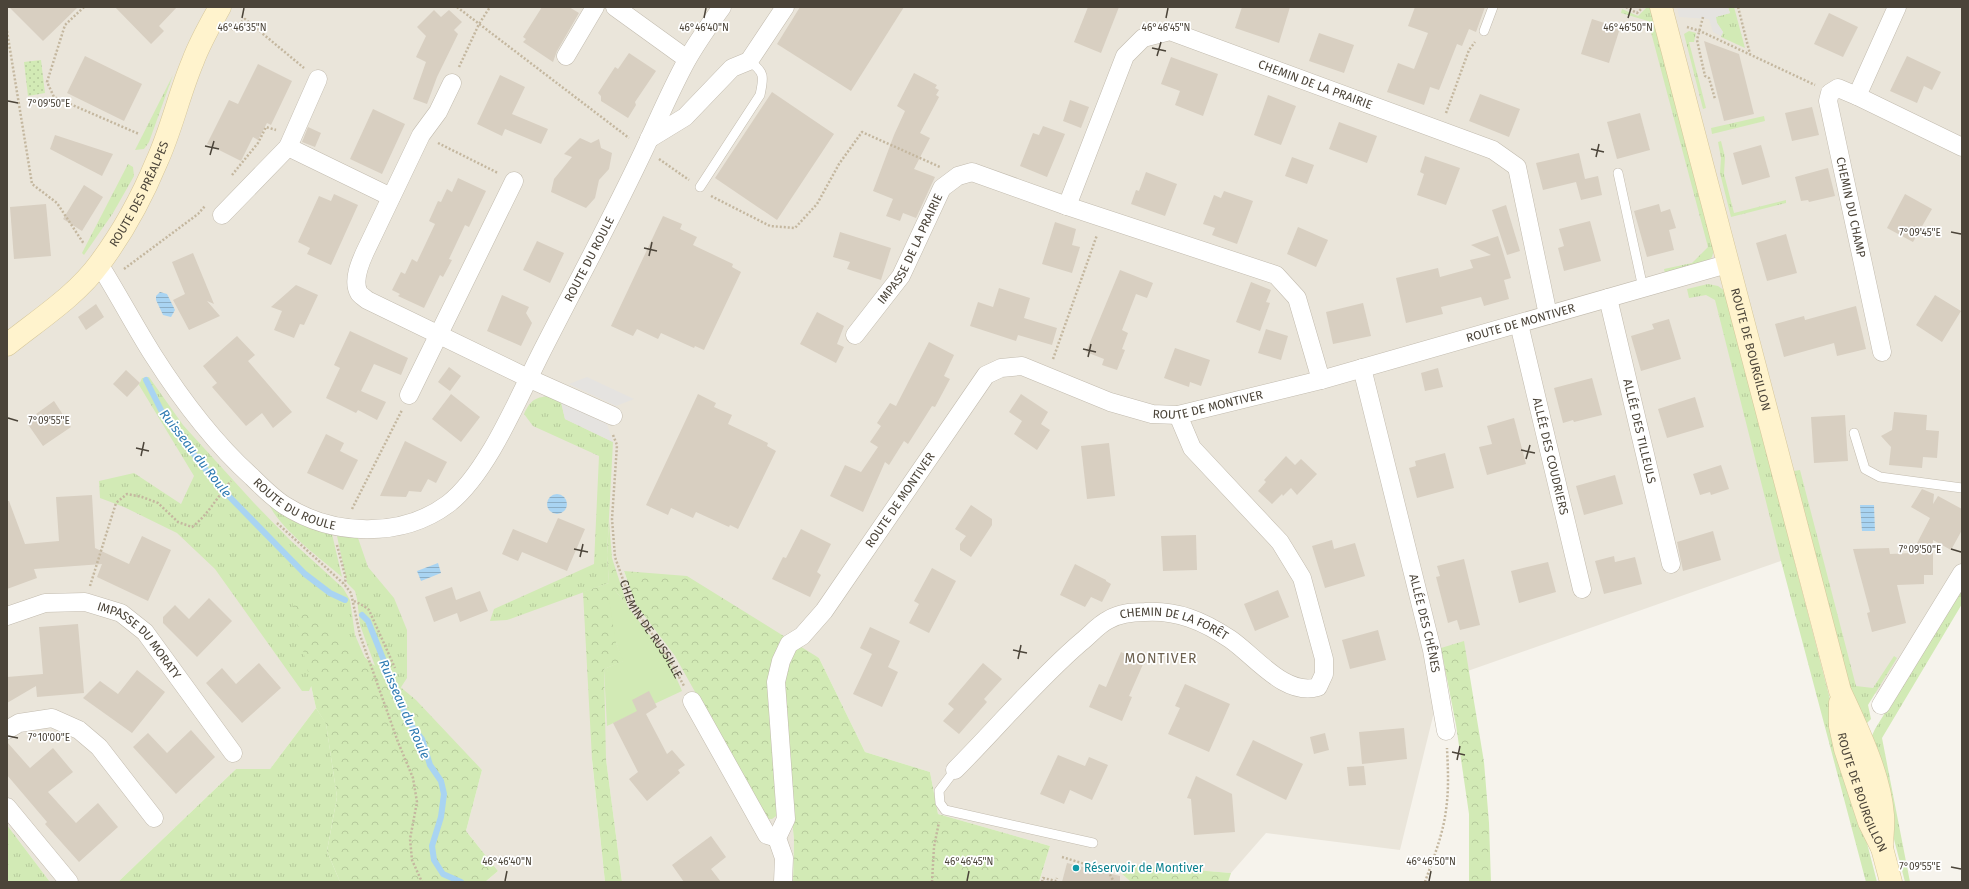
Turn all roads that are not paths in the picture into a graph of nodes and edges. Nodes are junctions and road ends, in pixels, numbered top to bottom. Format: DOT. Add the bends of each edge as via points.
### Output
graph roads {
  1 [pos="220,7"];
  2 [pos="595,7"];
  3 [pos="615,7"];
  4 [pos="722,7"];
  5 [pos="785,7"];
  6 [pos="1493,7"];
  7 [pos="1661,7"];
  8 [pos="1897,7"];
  9 [pos="1484,31"];
  10 [pos="566,56"];
  11 [pos="687,59"];
  12 [pos="749,61"];
  13 [pos="318,79"];
  14 [pos="452,83"];
  15 [pos="1857,96"];
  16 [pos="647,144"];
  17 [pos="288,146"];
  18 [pos="1962,147"];
  19 [pos="1618,173"];
  20 [pos="514,181"];
  21 [pos="700,187"];
  22 [pos="391,197"];
  23 [pos="1067,206"];
  24 [pos="222,215"];
  25 [pos="1728,264"];
  26 [pos="104,272"];
  27 [pos="1643,288"];
  28 [pos="1608,298"];
  29 [pos="1548,315"];
  30 [pos="1518,324"];
  31 [pos="440,334"];
  32 [pos="854,335"];
  33 [pos="7,345"];
  34 [pos="1882,352"];
  35 [pos="1362,368"];
  36 [pos="528,378"];
  37 [pos="1321,380"];
  38 [pos="409,396"];
  39 [pos="1178,415"];
  40 [pos="614,416"];
  41 [pos="1854,433"];
  42 [pos="1962,488"];
  43 [pos="1671,564"];
  44 [pos="1962,573"];
  45 [pos="1582,589"];
  46 [pos="7,616"];
  47 [pos="692,701"];
  48 [pos="1881,705"];
  49 [pos="7,730"];
  50 [pos="1446,731"];
  51 [pos="233,753"];
  52 [pos="955,770"];
  53 [pos="7,807"];
  54 [pos="154,818"];
  55 [pos="777,838"];
  56 [pos="1093,843"];
  57 [pos="69,882"];
  58 [pos="783,882"];
  59 [pos="1891,882"];
  1 -- 26 [label="main road, ROUTE DES PRÉALPES" via="192,62 157,161"];
  2 -- 10 [label="street"];
  3 -- 11 [label="street"];
  4 -- 11 [label="street, ROUTE DU ROULE"];
  5 -- 12 [label="street"];
  6 -- 9 [label="lane"];
  7 -- 25 [label="main road, ROUTE DE BOURGILLON"];
  8 -- 15 [label="street"];
  11 -- 16 [label="street, ROUTE DU ROULE"];
  12 -- 16 [label="street" via="732,68 685,117"];
  12 -- 21 [label="lane" via="760,68 764,79 760,95"];
  13 -- 17 [label="street"];
  14 -- 22 [label="street" via="438,112 421,135"];
  15 -- 18 [label="street"];
  15 -- 34 [label="street, CHEMIN DU CHAMP" via="1838,88 1830,93 1828,101"];
  16 -- 36 [label="street, ROUTE DU ROULE"];
  17 -- 22 [label="street"];
  17 -- 24 [label="street"];
  19 -- 27 [label="lane"];
  20 -- 31 [label="street"];
  22 -- 31 [label="street" via="358,269 359,293 367,300"];
  23 -- 29 [label="street, CHEMIN DE LA PRAIRIE" via="1125,56 1143,38 1170,31 1493,150 1517,167"];
  23 -- 32 [label="street, IMPASSE DE LA PRAIRIE" via="965,174 942,188 901,276"];
  23 -- 37 [label="street" via="1276,275 1297,298"];
  25 -- 27 [label="street, ROUTE DE MONTIVER"];
  25 -- 59 [label="main road, ROUTE DE BOURGILLON" via="1840,691 1840,726 1845,749 1868,822 1882,848"];
  26 -- 33 [label="main road, ROUTE DES PRÉALPES" via="68,296"];
  26 -- 36 [label="street, ROUTE DU ROULE" via="153,355 208,432 234,461 285,505 313,519 336,525 374,529 400,526 427,516 449,503 476,476"];
  27 -- 28 [label="street, ROUTE DE MONTIVER"];
  28 -- 29 [label="street, ROUTE DE MONTIVER"];
  28 -- 43 [label="street, ALLÉE DES TILLEULS"];
  29 -- 30 [label="street, ROUTE DE MONTIVER"];
  30 -- 35 [label="street, ROUTE DE MONTIVER"];
  30 -- 45 [label="street, ALLÉE DES COUDRIERS"];
  31 -- 36 [label="street"];
  31 -- 38 [label="street"];
  35 -- 37 [label="street, ROUTE DE MONTIVER"];
  35 -- 50 [label="street, ALLÉE DES CHÊNES" via="1432,650"];
  36 -- 40 [label="street"];
  37 -- 39 [label="street, ROUTE DE MONTIVER"];
  39 -- 52 [label="street, CHEMIN DE LA FORÊT" via="1192,448 1280,542 1302,578 1324,659 1324,674 1318,687 1308,690 1294,688 1230,639 1200,621 1165,611 1126,612 1107,620 1058,662"];
  39 -- 55 [label="street, ROUTE DE MONTIVER" via="1152,414 1110,402 1022,366 1001,368 986,375 824,611 802,636 789,644 780,661 776,682 786,819"];
  41 -- 42 [label="lane" via="1865,469 1880,476"];
  44 -- 48 [label="street"];
  46 -- 51 [label="street, IMPASSE DU MORATY" via="45,603 86,602 121,614 145,632"];
  47 -- 55 [label="street" via="767,835"];
  49 -- 54 [label="street" via="19,723 52,718 79,730 99,747"];
  52 -- 56 [label="lane, CHEMIN DE LA FORÊT" via="939,791 940,803 945,810"];
  53 -- 57 [label="street"];
  55 -- 58 [label="street" via="784,858"];
}
